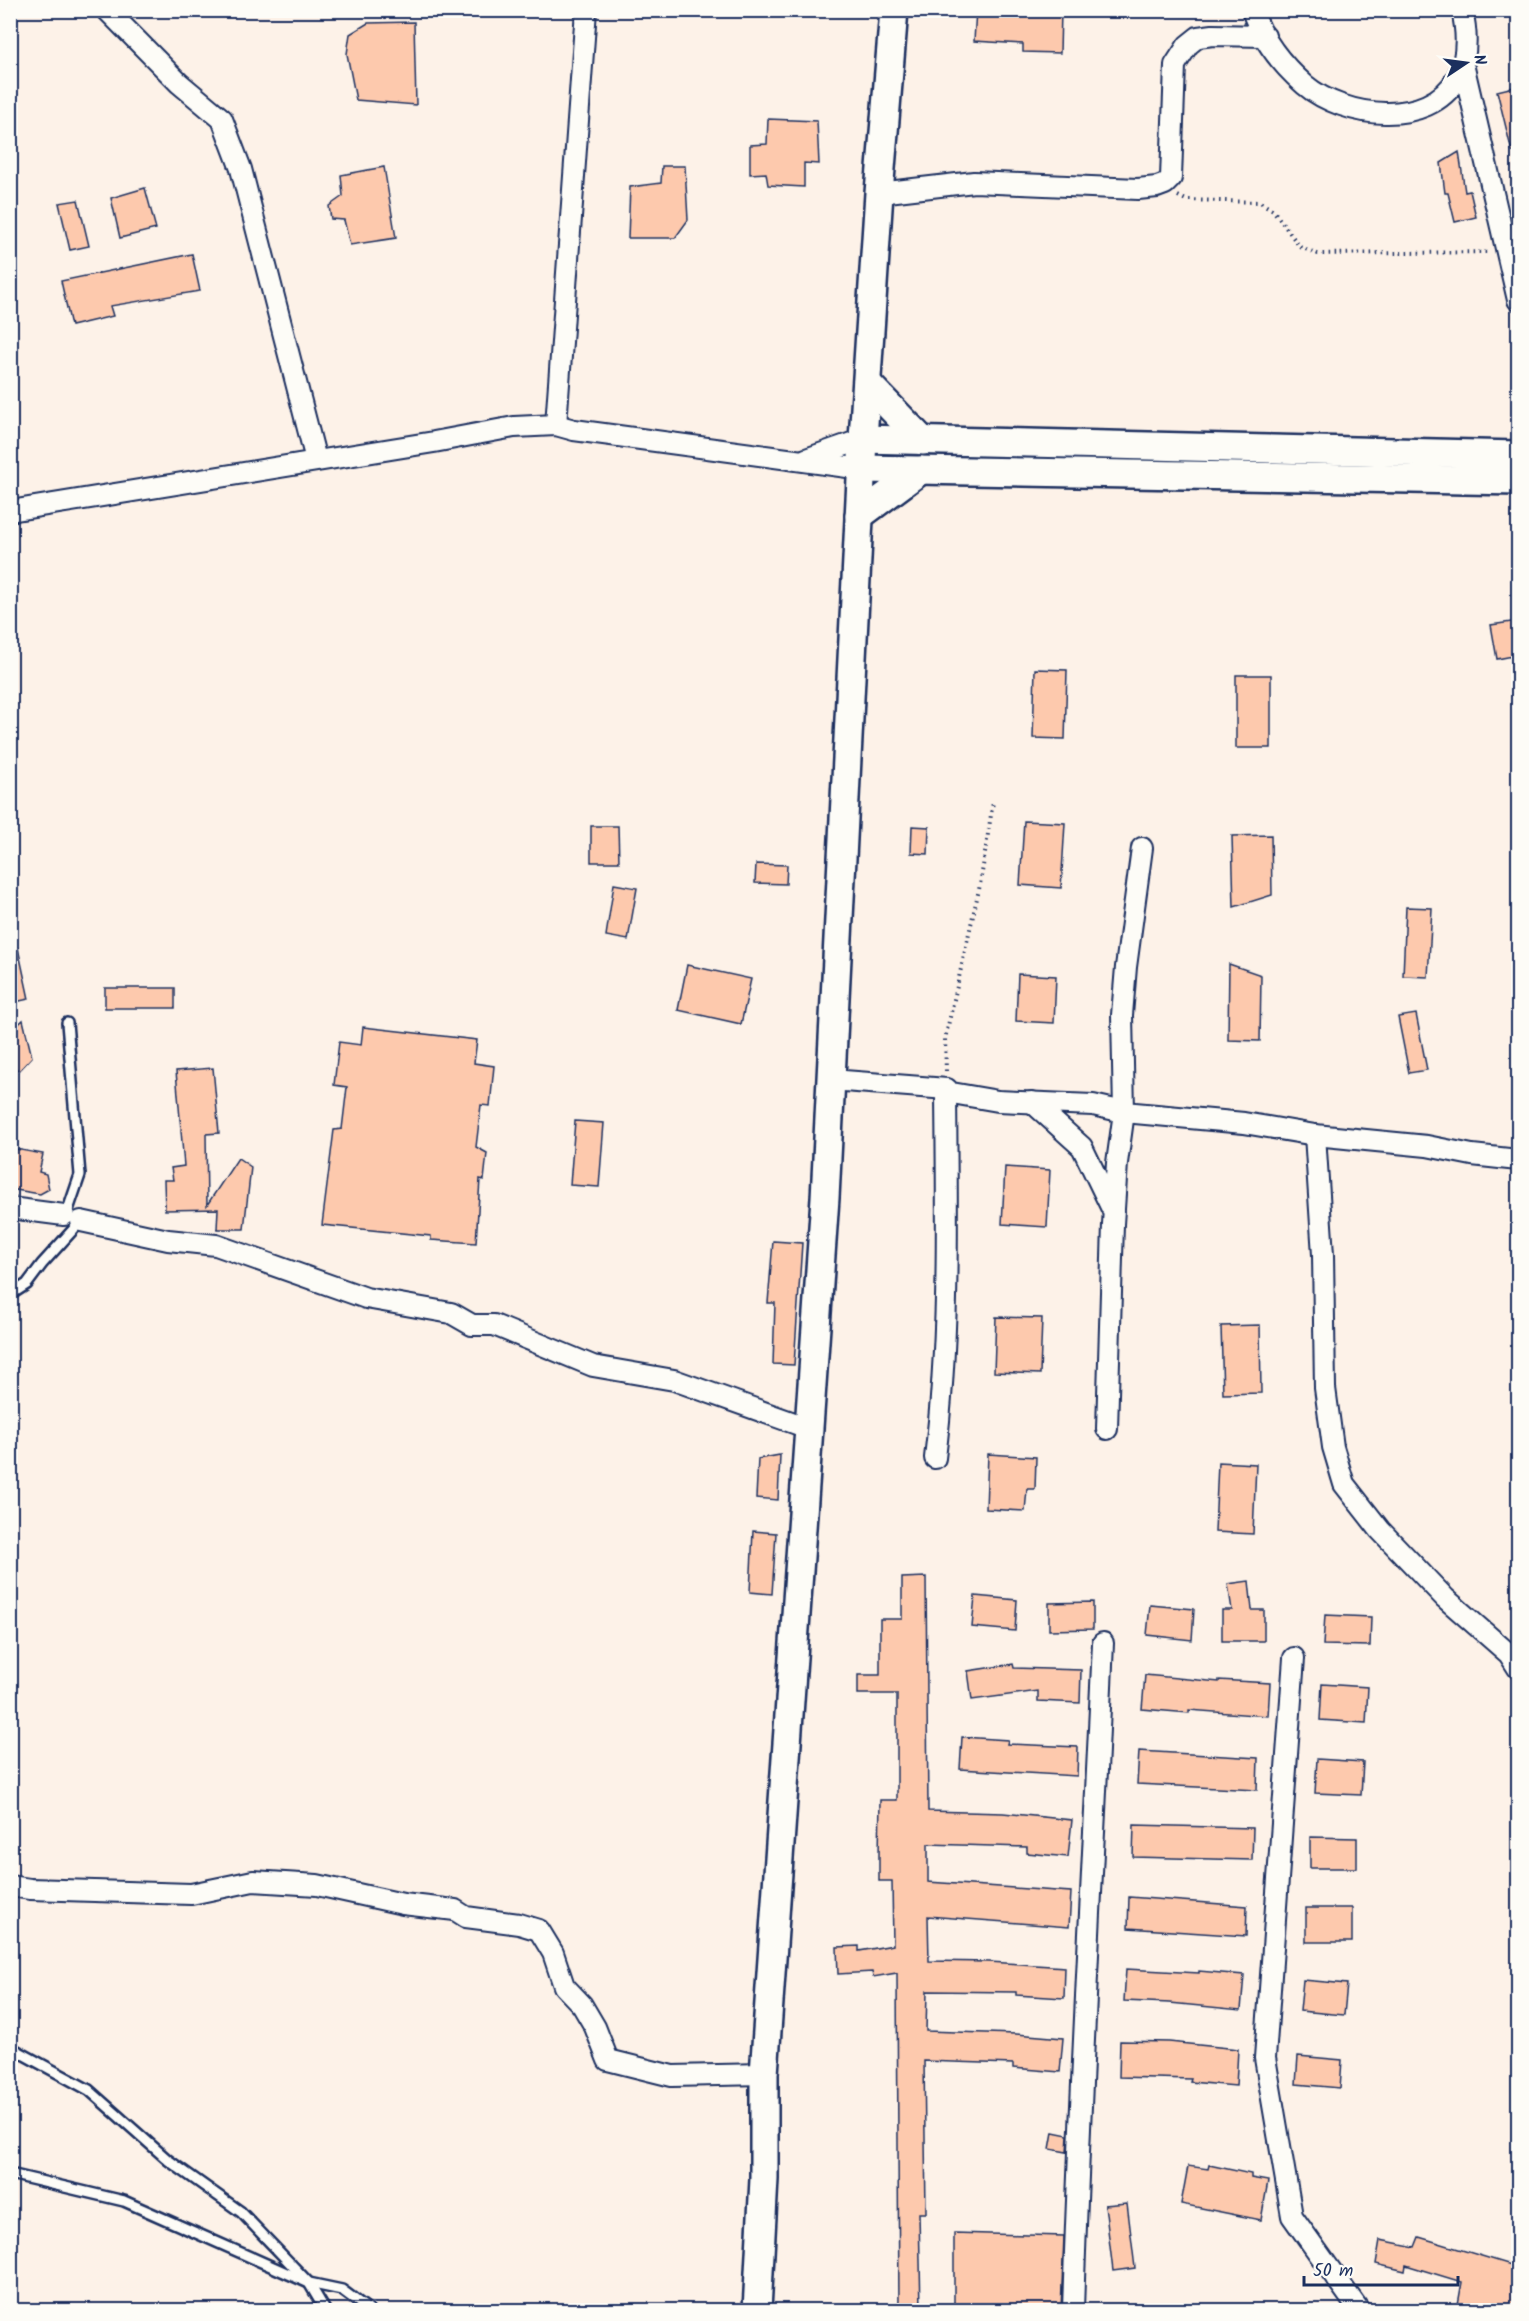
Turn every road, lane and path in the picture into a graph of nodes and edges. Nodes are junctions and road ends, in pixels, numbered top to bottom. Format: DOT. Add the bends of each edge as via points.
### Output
graph roads {
  1 [pos="107,10"];
  2 [pos="586,10"];
  3 [pos="894,10"];
  4 [pos="1252,10"];
  5 [pos="1462,10"];
  6 [pos="1265,36"];
  7 [pos="1463,64"];
  8 [pos="1165,184"];
  9 [pos="879,193"];
  10 [pos="1507,252"];
  11 [pos="1518,300"];
  12 [pos="867,383"];
  13 [pos="556,425"];
  14 [pos="863,439"];
  15 [pos="923,441"];
  16 [pos="1518,455"];
  17 [pos="316,460"];
  18 [pos="803,460"];
  19 [pos="1387,466"];
  20 [pos="862,469"];
  21 [pos="921,470"];
  22 [pos="1518,481"];
  23 [pos="10,511"];
  24 [pos="859,516"];
  25 [pos="993,802"];
  26 [pos="1142,848"];
  27 [pos="67,1023"];
  28 [pos="831,1080"];
  29 [pos="946,1090"];
  30 [pos="1032,1102"];
  31 [pos="1124,1112"];
  32 [pos="1315,1135"];
  33 [pos="1518,1160"];
  34 [pos="10,1208"];
  35 [pos="1114,1212"];
  36 [pos="73,1218"];
  37 [pos="10,1295"];
  38 [pos="808,1428"];
  39 [pos="1107,1429"];
  40 [pos="935,1458"];
  41 [pos="1102,1643"];
  42 [pos="1294,1658"];
  43 [pos="1518,1668"];
  44 [pos="10,1886"];
  45 [pos="10,2047"];
  46 [pos="764,2074"];
  47 [pos="10,2174"];
  48 [pos="309,2283"];
  49 [pos="325,2310"];
  50 [pos="369,2310"];
  51 [pos="757,2310"];
  52 [pos="1073,2310"];
  53 [pos="1359,2310"];
  1 -- 17 [label="street" via="179,83 222,119 241,169"];
  2 -- 13 [label="street"];
  3 -- 9 [label="main road"];
  4 -- 6 [label="street"];
  5 -- 7 [label="street" via="1466,31"];
  6 -- 7 [label="street" via="1275,54 1306,86 1344,106 1382,114 1410,111 1438,99 1456,79"];
  6 -- 8 [label="street" via="1213,35 1188,45 1175,65 1171,178"];
  7 -- 10 [label="street"];
  8 -- 9 [label="street" via="1138,189 974,182"];
  8 -- 10 [label="path" via="1186,200 1260,202 1273,210 1300,247 1318,254"];
  9 -- 12 [label="main road"];
  10 -- 11 [label="street"];
  12 -- 14 [label="main road"];
  12 -- 15 [label="main road"];
  13 -- 17 [label="street" via="514,427"];
  13 -- 18 [label="street"];
  14 -- 15 [label="main road"];
  14 -- 18 [label="street"];
  14 -- 20 [label="main road"];
  15 -- 19 [label="main road"];
  16 -- 19 [label="main road"];
  17 -- 23 [label="street"];
  18 -- 20 [label="street"];
  19 -- 21 [label="main road"];
  19 -- 22 [label="main road"];
  20 -- 21 [label="main road"];
  20 -- 24 [label="main road"];
  21 -- 24 [label="main road"];
  24 -- 28 [label="main road"];
  25 -- 29 [label="path" via="981,885 945,1039"];
  26 -- 31 [label="street" via="1122,1015"];
  27 -- 36 [label="lane" via="80,1175"];
  28 -- 29 [label="street"];
  28 -- 38 [label="main road"];
  29 -- 30 [label="street" via="998,1101"];
  29 -- 40 [label="street" via="944,1367"];
  30 -- 31 [label="street" via="1093,1105"];
  30 -- 35 [label="street" via="1082,1147"];
  31 -- 32 [label="street" via="1244,1123"];
  31 -- 35 [label="street"];
  32 -- 33 [label="street"];
  32 -- 43 [label="street" via="1323,1256 1324,1388 1333,1447 1344,1484 1380,1530 1445,1598 1509,1654"];
  34 -- 36 [label="street"];
  35 -- 39 [label="street"];
  36 -- 37 [label="lane" via="27,1284"];
  36 -- 38 [label="street" via="168,1240 216,1245 366,1298 451,1313 472,1325 494,1325 593,1366 674,1380"];
  38 -- 46 [label="main road"];
  41 -- 52 [label="street"];
  42 -- 53 [label="street" via="1265,2058 1292,2216"];
  44 -- 46 [label="street" via="190,1894 253,1881 317,1885 403,1904 455,1910 466,1917 519,1924 539,1930 553,1953 564,1986 582,2005 608,2060 672,2076"];
  45 -- 48 [label="lane" via="89,2090 168,2160 241,2212"];
  46 -- 51 [label="main road" via="764,2179"];
  47 -- 48 [label="lane" via="124,2201"];
  48 -- 49 [label="lane"];
  48 -- 50 [label="lane" via="342,2290"];
}
